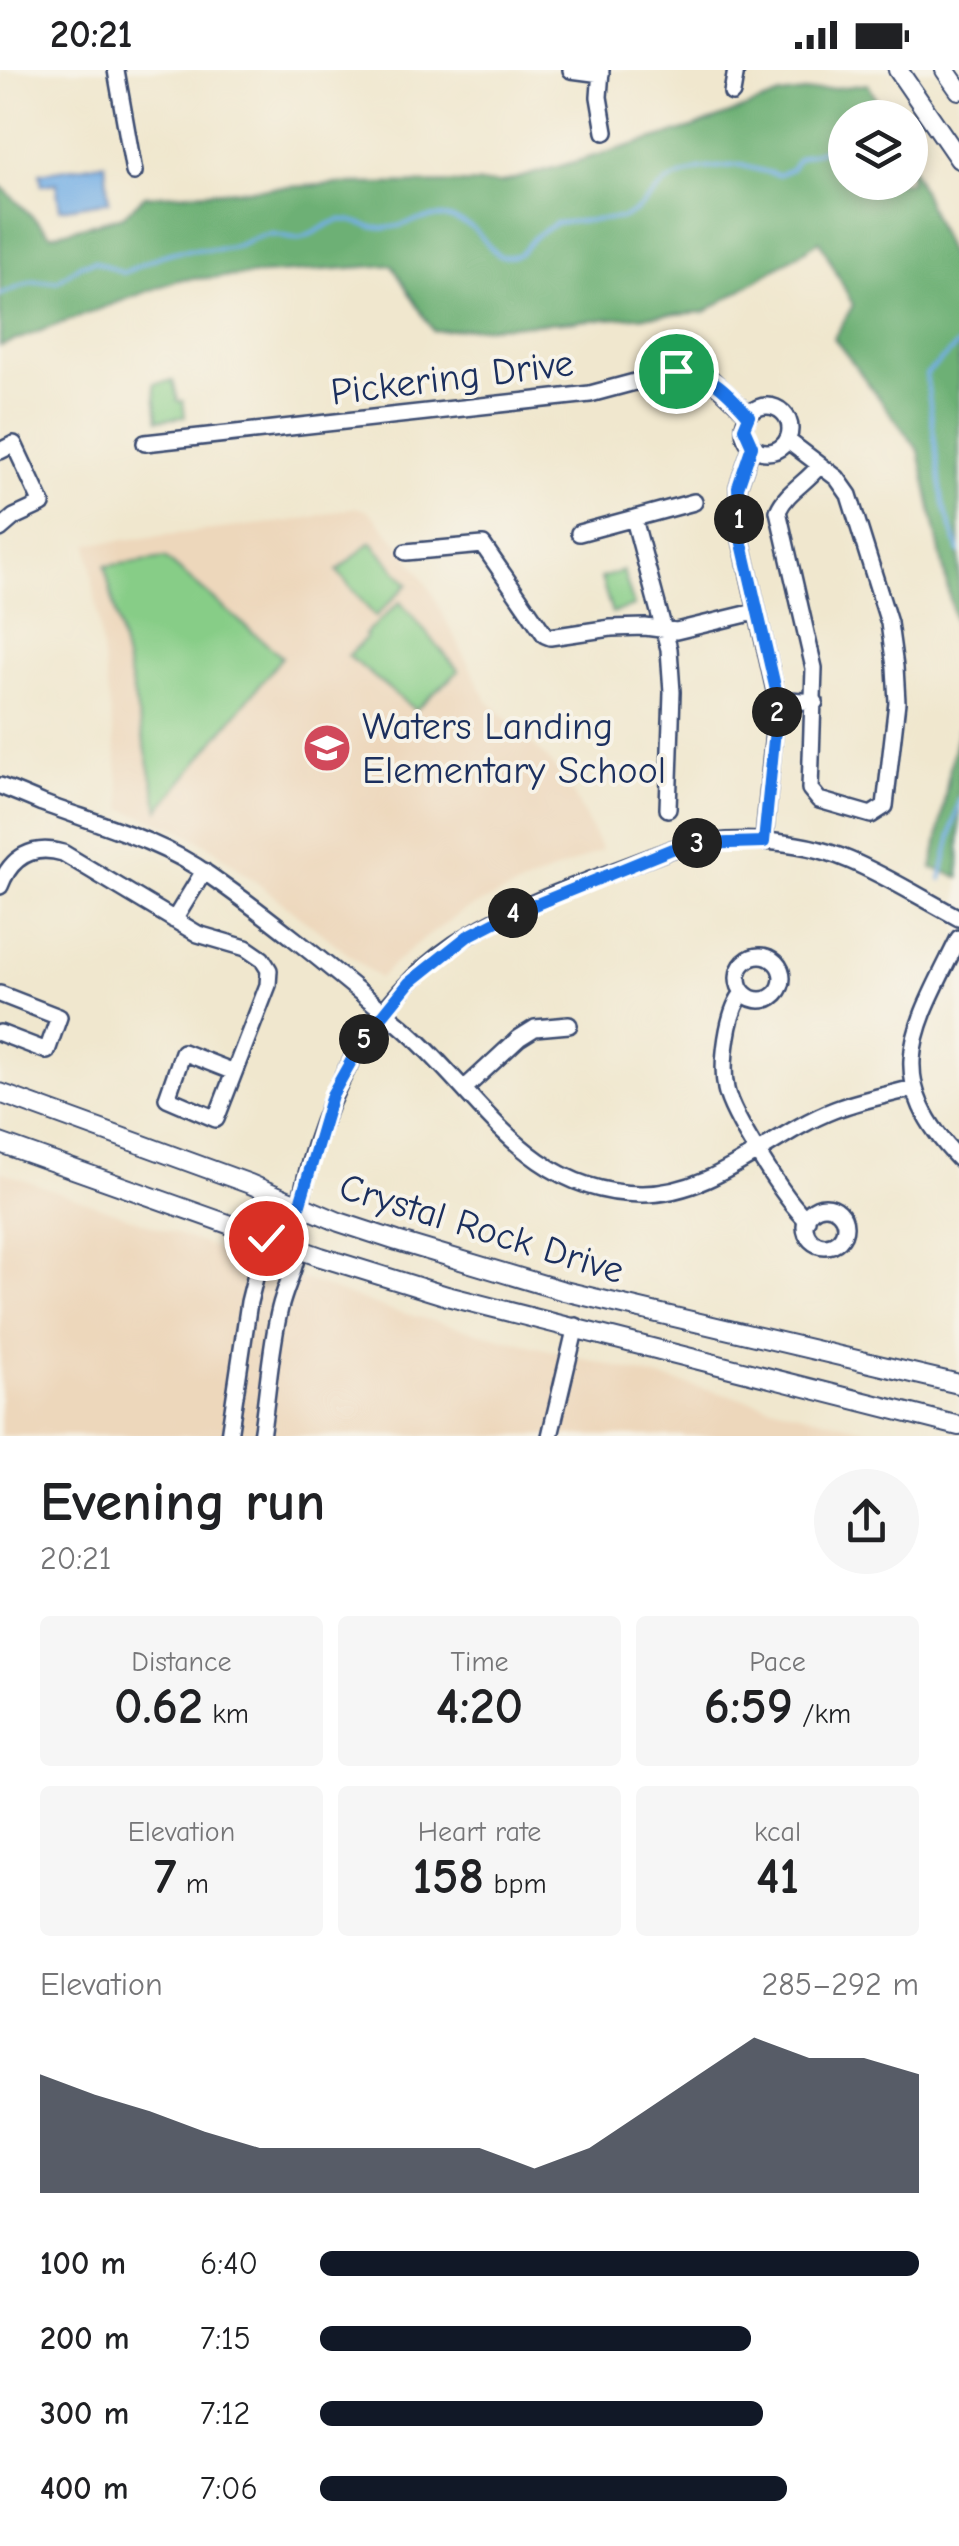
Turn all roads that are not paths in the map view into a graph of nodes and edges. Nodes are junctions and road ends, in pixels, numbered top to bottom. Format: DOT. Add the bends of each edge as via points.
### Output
graph roads {
  1 [pos="116,70"];
  2 [pos="571,70"];
  3 [pos="736,70"];
  4 [pos="898,70"];
  5 [pos="944,70"];
  6 [pos="601,72"];
  7 [pos="959,90"];
  8 [pos="732,93"];
  9 [pos="604,132"];
  10 [pos="959,159"];
  11 [pos="134,172"];
  12 [pos="749,416"];
  13 [pos="787,440"];
  14 [pos="145,443"];
  15 [pos="752,446"];
  16 [pos="0,451"];
  17 [pos="819,466"];
  18 [pos="694,502"];
  19 [pos="634,519"];
  20 [pos="0,529"];
  21 [pos="579,532"];
  22 [pos="406,552"];
  23 [pos="755,612"];
  24 [pos="663,628"];
  25 [pos="778,699"];
  26 [pos="815,702"];
  27 [pos="0,786"];
  28 [pos="668,809"];
  29 [pos="764,842"];
  30 [pos="204,871"];
  31 [pos="0,886"];
  32 [pos="959,918"];
  33 [pos="174,920"];
  34 [pos="959,938"];
  35 [pos="743,993"];
  36 [pos="0,994"];
  37 [pos="384,1013"];
  38 [pos="569,1025"];
  39 [pos="0,1032"];
  40 [pos="234,1072"];
  41 [pos="914,1088"];
  42 [pos="464,1089"];
  43 [pos="0,1093"];
  44 [pos="0,1143"];
  45 [pos="758,1152"];
  46 [pos="959,1159"];
  47 [pos="299,1207"];
  48 [pos="806,1220"];
  49 [pos="266,1238"];
  50 [pos="299,1248"];
  51 [pos="576,1326"];
  52 [pos="959,1384"];
  53 [pos="959,1426"];
  54 [pos="229,1436"];
  55 [pos="261,1436"];
  56 [pos="550,1436"];
  1 -- 11 [label="street"];
  2 -- 6 [label="street"];
  3 -- 8 [label="street"];
  4 -- 10 [label="main road"];
  5 -- 7 [label="main road"];
  6 -- 9 [label="street"];
  12 -- 13 [label="street" via="768,406 782,412 790,425"];
  12 -- 14 [label="street, Pickering Drive" via="710,378 676,371 590,394"];
  12 -- 15 [label="street" via="744,428"];
  13 -- 15 [label="street" via="771,451"];
  13 -- 17 [label="street"];
  15 -- 23 [label="street" via="738,507"];
  16 -- 20 [label="street" via="14,444 42,504"];
  17 -- 26 [label="street" via="778,510 810,642"];
  17 -- 26 [label="street" via="850,495 889,622 897,702 880,812 872,816 813,796"];
  18 -- 19 [label="street"];
  19 -- 21 [label="street"];
  19 -- 24 [label="street"];
  22 -- 24 [label="street" via="483,545 550,637"];
  23 -- 24 [label="street" via="676,631"];
  23 -- 25 [label="street"];
  24 -- 28 [label="street" via="672,692"];
  25 -- 26 [label="street"];
  25 -- 29 [label="street"];
  27 -- 30 [label="street"];
  29 -- 32 [label="street" via="846,858"];
  29 -- 37 [label="street" via="672,849 505,917 439,956"];
  30 -- 33 [label="street"];
  30 -- 37 [label="street"];
  31 -- 33 [label="street" via="24,854 49,849"];
  33 -- 40 [label="street" via="246,948 269,970"];
  34 -- 41 [label="street" via="915,1027"];
  35 -- 45 [label="street" via="734,1002 726,1048 726,1093"];
  36 -- 39 [label="street" via="59,1017 46,1050"];
  37 -- 42 [label="street"];
  37 -- 47 [label="street" via="332,1095"];
  38 -- 42 [label="street" via="535,1028 518,1038"];
  40 -- 40 [label="street" via="183,1052 166,1098 216,1118"];
  41 -- 45 [label="street" via="832,1111"];
  41 -- 46 [label="street" via="932,1128"];
  42 -- 45 [label="street" via="533,1159 602,1190 680,1189"];
  43 -- 47 [label="main road, Crystal Rock Drive"];
  44 -- 49 [label="main road, Crystal Rock Drive"];
  45 -- 48 [label="street"];
  47 -- 49 [label="street"];
  47 -- 50 [label="street"];
  47 -- 52 [label="main road, Crystal Rock Drive" via="564,1291"];
  49 -- 50 [label="main road, Crystal Rock Drive"];
  49 -- 54 [label="street"];
  50 -- 51 [label="main road, Crystal Rock Drive" via="448,1296"];
  50 -- 55 [label="street" via="280,1310"];
  51 -- 53 [label="main road, Crystal Rock Drive"];
  51 -- 56 [label="street"];
}
